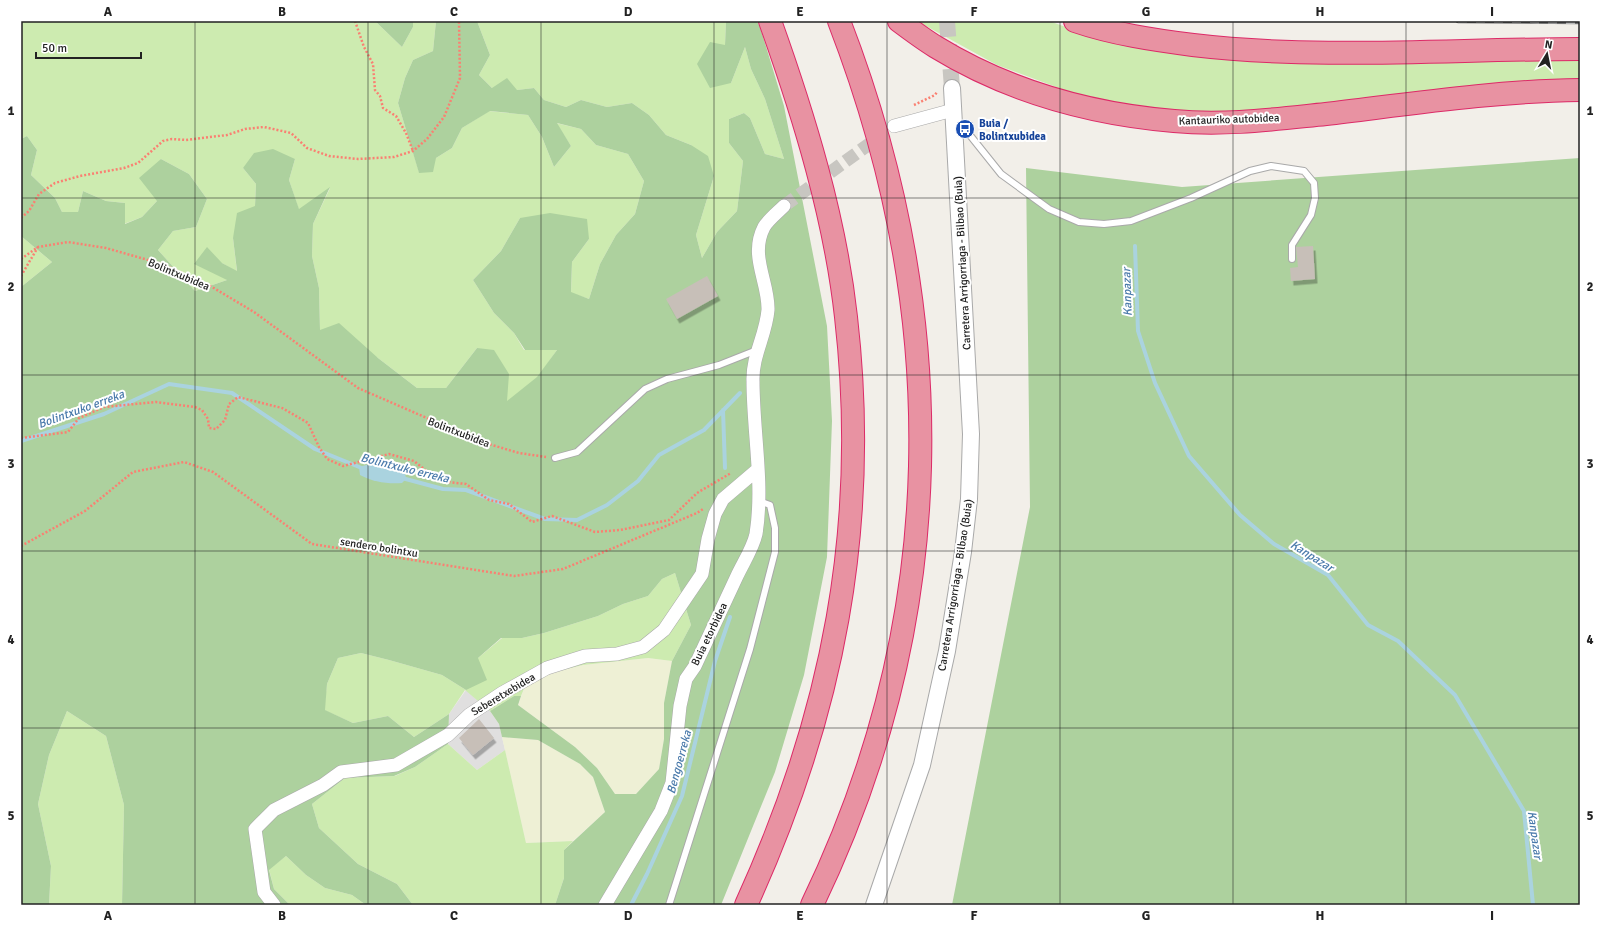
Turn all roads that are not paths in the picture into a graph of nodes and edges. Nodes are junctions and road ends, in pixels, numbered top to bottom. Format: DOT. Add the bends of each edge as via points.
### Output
graph roads {
  1 [pos="770,21"];
  2 [pos="839,21"];
  3 [pos="899,21"];
  4 [pos="1075,21"];
  5 [pos="1580,49"];
  6 [pos="946,87"];
  7 [pos="1580,90"];
  8 [pos="953,110"];
  9 [pos="894,126"];
  10 [pos="954,131"];
  11 [pos="784,206"];
  12 [pos="1292,259"];
  13 [pos="757,350"];
  14 [pos="555,458"];
  15 [pos="757,470"];
  16 [pos="759,501"];
  17 [pos="274,905"];
  18 [pos="605,905"];
  19 [pos="669,905"];
  20 [pos="746,905"];
  21 [pos="812,905"];
  22 [pos="874,905"];
  1 -- 20 [label="highway" via="804,124 836,252 851,366 853,483 848,554 830,659 805,751 784,813"];
  2 -- 21 [label="highway" via="870,111 889,180 907,262 921,404 921,443 909,600 891,686 865,780"];
  3 -- 7 [label="highway, Kantauriko autobidea" via="958,59 1047,98 1110,113 1176,121 1263,120 1480,97"];
  4 -- 5 [label="highway" via="1111,31 1166,41 1265,51"];
  6 -- 8 [label="street, Carretera Arrigorriaga - Bilbao (Buia)"];
  8 -- 9 [label="street"];
  8 -- 10 [label="street, Carretera Arrigorriaga - Bilbao (Buia)"];
  10 -- 12 [label="lane" via="969,134 1001,174 1049,209 1079,222 1104,224 1131,221 1191,198 1250,171 1271,166 1304,171 1314,183 1315,198 1311,215 1292,245"];
  10 -- 22 [label="street, Carretera Arrigorriaga - Bilbao (Buia)" via="970,398 969,499 946,651 922,765"];
  11 -- 13 [label="street" via="764,227 758,246 758,263 768,298 768,310 766,325"];
  13 -- 14 [label="lane" via="719,365 667,379 645,389 578,452"];
  13 -- 15 [label="street, Buia etorbidea" via="753,379"];
  15 -- 16 [label="street, Buia etorbidea"];
  15 -- 17 [label="street, Seberetxebidea" via="724,500 715,514 702,574 664,630 642,647 617,654 585,656 547,668 502,692 469,714 448,735 396,765 341,772 323,785 274,810 255,829 264,892"];
  16 -- 18 [label="street, Buia etorbidea" via="755,537 695,666 686,679 680,706 672,783 661,811"];
  16 -- 19 [label="lane" via="770,505 775,528 775,552 750,649"];
}
